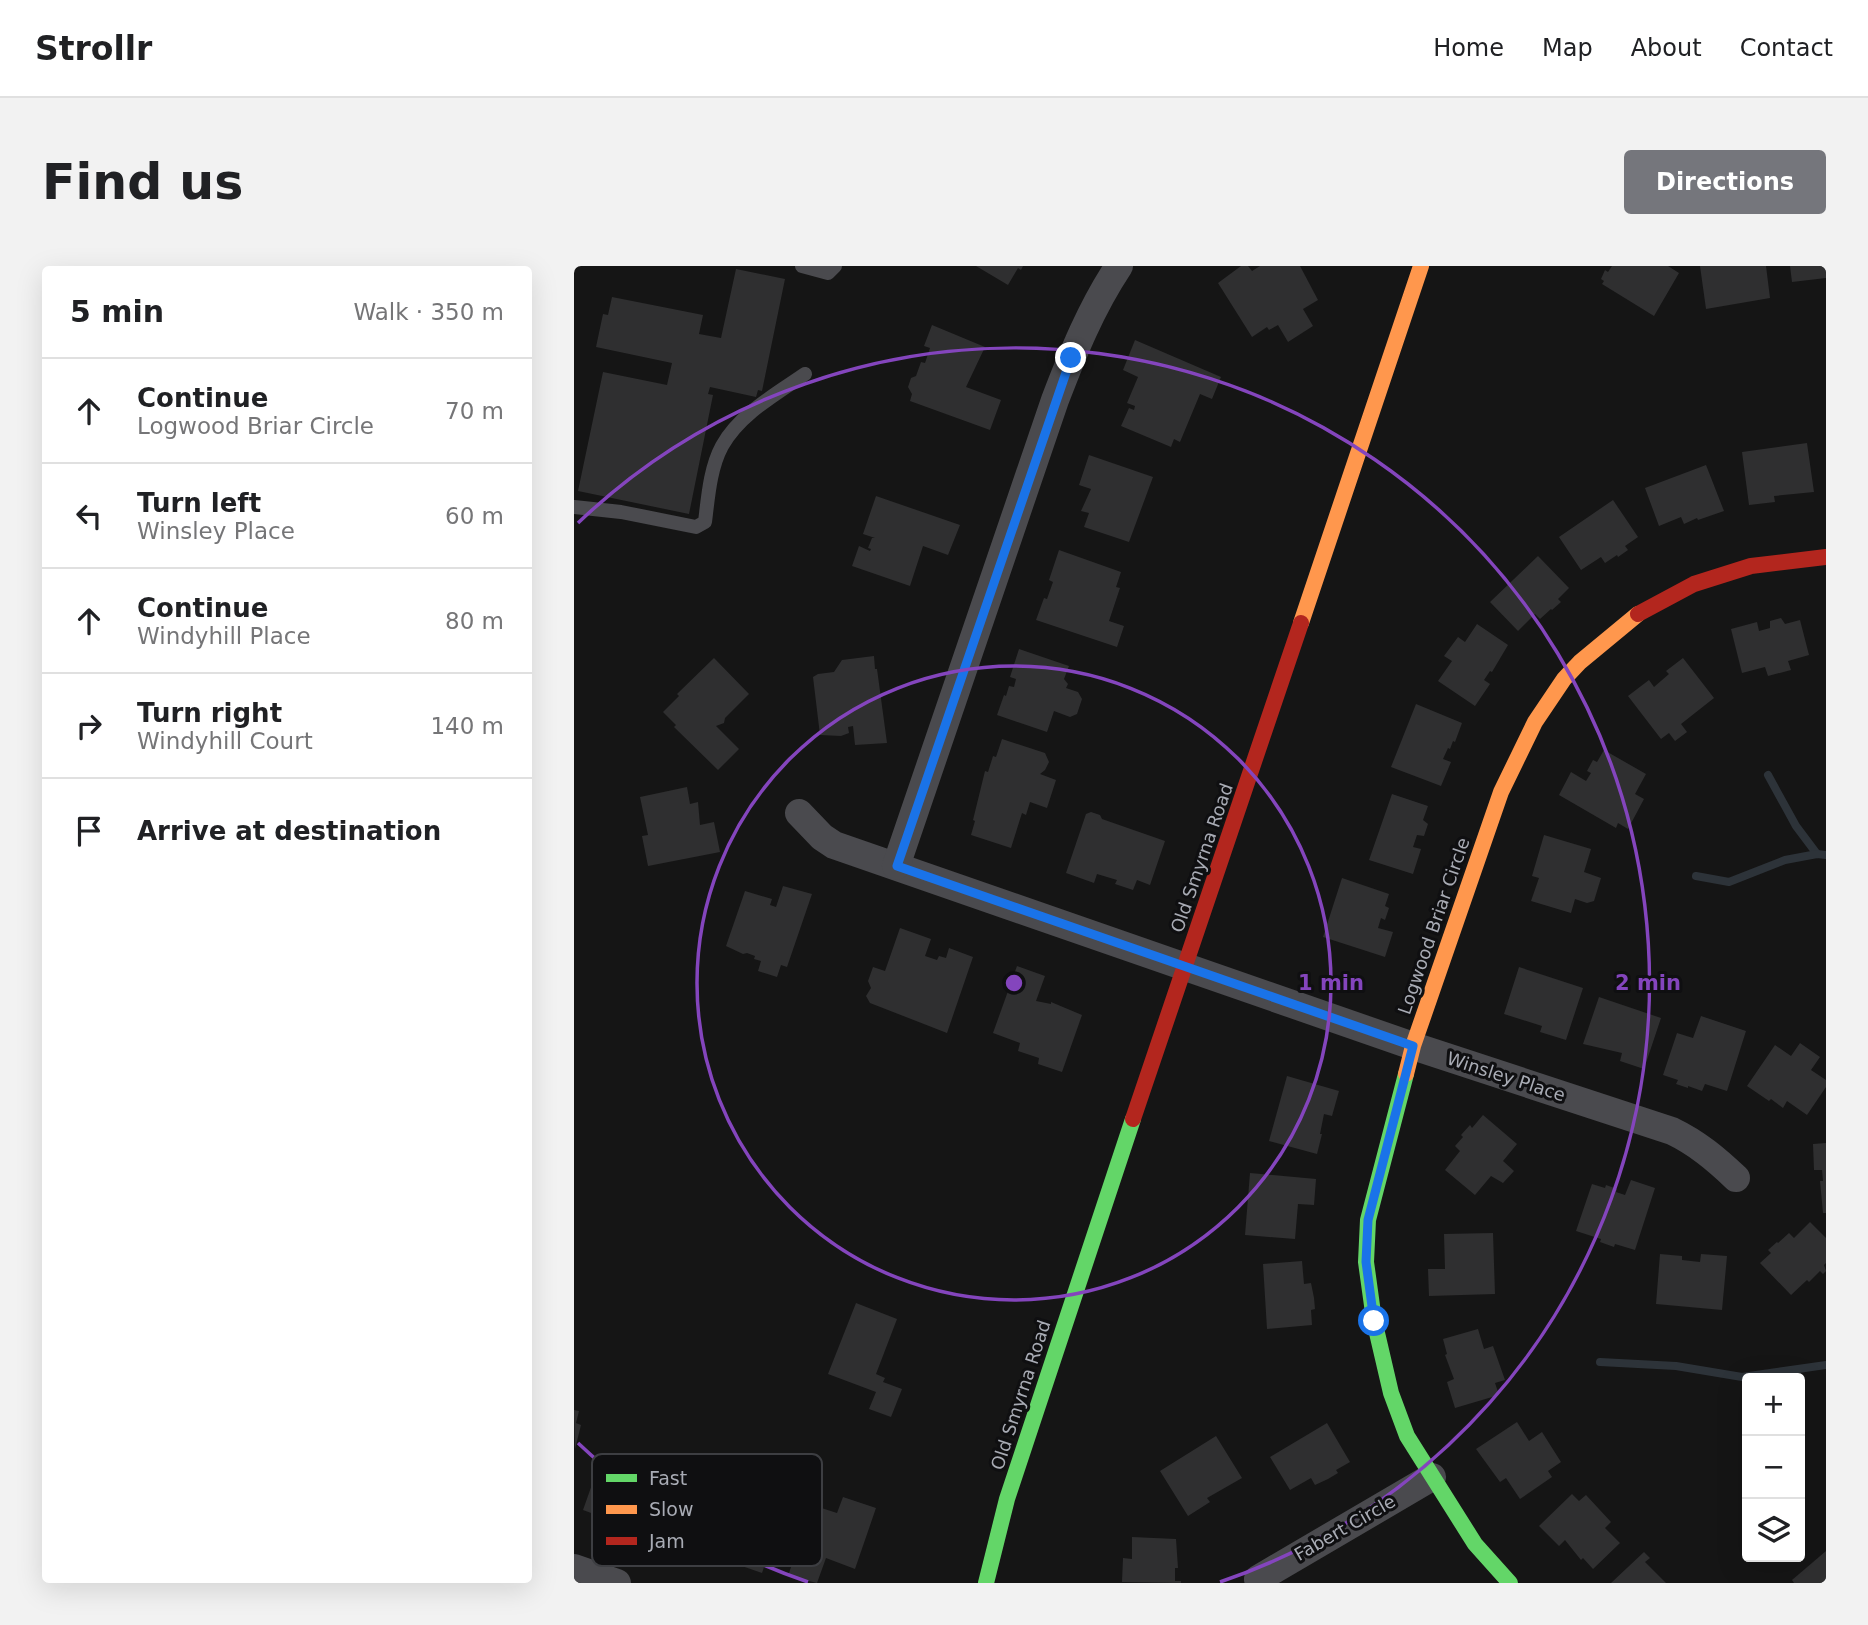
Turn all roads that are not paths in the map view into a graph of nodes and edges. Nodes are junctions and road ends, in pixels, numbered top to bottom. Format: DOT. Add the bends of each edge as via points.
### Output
graph roads {
  1 [pos="802,266"];
  2 [pos="835,266"];
  3 [pos="1119,266"];
  4 [pos="1422,266"];
  5 [pos="805,374"];
  6 [pos="574,507"];
  7 [pos="1826,557"];
  8 [pos="799,813"];
  9 [pos="897,866"];
  10 [pos="1185,968"];
  11 [pos="1413,1046"];
  12 [pos="1736,1178"];
  13 [pos="1432,1477"];
  14 [pos="574,1567"];
  15 [pos="1258,1579"];
  16 [pos="617,1583"];
  17 [pos="986,1583"];
  18 [pos="1510,1583"];
  1 -- 2 [label="lane" via="828,273"];
  3 -- 9 [label="street" via="1084,328 1055,400"];
  4 -- 10 [label="street, Old Smyrna Road"];
  5 -- 6 [label="lane" via="740,423 722,447 705,522 696,527"];
  7 -- 11 [label="street, Logwood Briar Circle" via="1751,566 1694,584 1633,617 1564,680 1535,722 1501,792"];
  8 -- 9 [label="street, Winsley Place" via="834,845"];
  9 -- 10 [label="street, Winsley Place"];
  10 -- 11 [label="street, Winsley Place"];
  10 -- 17 [label="street, Old Smyrna Road" via="1041,1393"];
  11 -- 12 [label="street, Winsley Place" via="1672,1131 1710,1154"];
  11 -- 13 [label="street, Logwood Briar Circle" via="1374,1194 1366,1262 1391,1394"];
  13 -- 15 [label="street, Fabert Circle"];
  13 -- 18 [label="street, Logwood Briar Circle" via="1475,1544"];
  14 -- 16 [label="street"];
}
